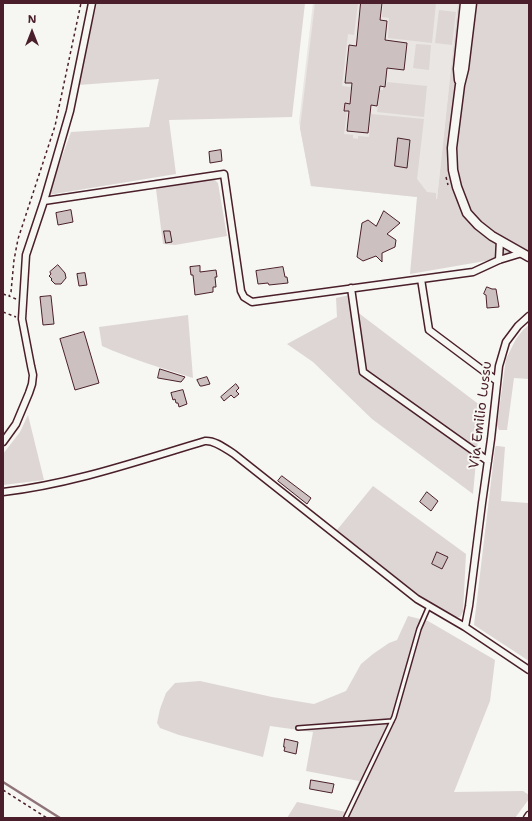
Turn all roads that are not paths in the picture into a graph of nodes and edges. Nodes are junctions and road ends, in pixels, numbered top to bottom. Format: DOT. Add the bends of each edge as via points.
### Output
graph roads {
  1 [pos="92,3"];
  2 [pos="465,3"];
  3 [pos="472,3"];
  4 [pos="460,85"];
  5 [pos="44,201"];
  6 [pos="500,240"];
  7 [pos="526,255"];
  8 [pos="499,260"];
  9 [pos="421,279"];
  10 [pos="351,288"];
  11 [pos="529,316"];
  12 [pos="498,381"];
  13 [pos="3,442"];
  14 [pos="488,461"];
  15 [pos="3,492"];
  16 [pos="429,606"];
  17 [pos="465,627"];
  18 [pos="529,670"];
  19 [pos="392,721"];
  20 [pos="298,728"];
  21 [pos="529,815"];
  22 [pos="346,817"];
  23 [pos="527,818"];
  1 -- 5 [label="street" via="70,111"];
  2 -- 4 [label="street" via="458,69"];
  3 -- 4 [label="street"];
  4 -- 6 [label="street" via="452,148 457,187 467,213 478,225"];
  5 -- 10 [label="street" via="224,174 244,297 252,302"];
  5 -- 13 [label="street" via="26,255 22,319 32,384 16,424"];
  6 -- 7 [label="street"];
  6 -- 8 [label="street"];
  7 -- 8 [label="street"];
  8 -- 9 [label="street" via="473,272"];
  9 -- 10 [label="street"];
  9 -- 12 [label="street" via="429,330"];
  10 -- 14 [label="street" via="363,372"];
  11 -- 12 [label="street, Via Emilio Lussu" via="506,342 498,366"];
  12 -- 14 [label="street, Via Emilio Lussu"];
  14 -- 17 [label="street, Via Emilio Lussu" via="470,606"];
  15 -- 16 [label="street" via="49,485 211,441 234,454 380,571"];
  16 -- 17 [label="street"];
  16 -- 19 [label="lane" via="419,629"];
  17 -- 18 [label="street"];
  19 -- 20 [label="lane"];
  19 -- 22 [label="lane"];
  21 -- 23 [label="street"];
}
